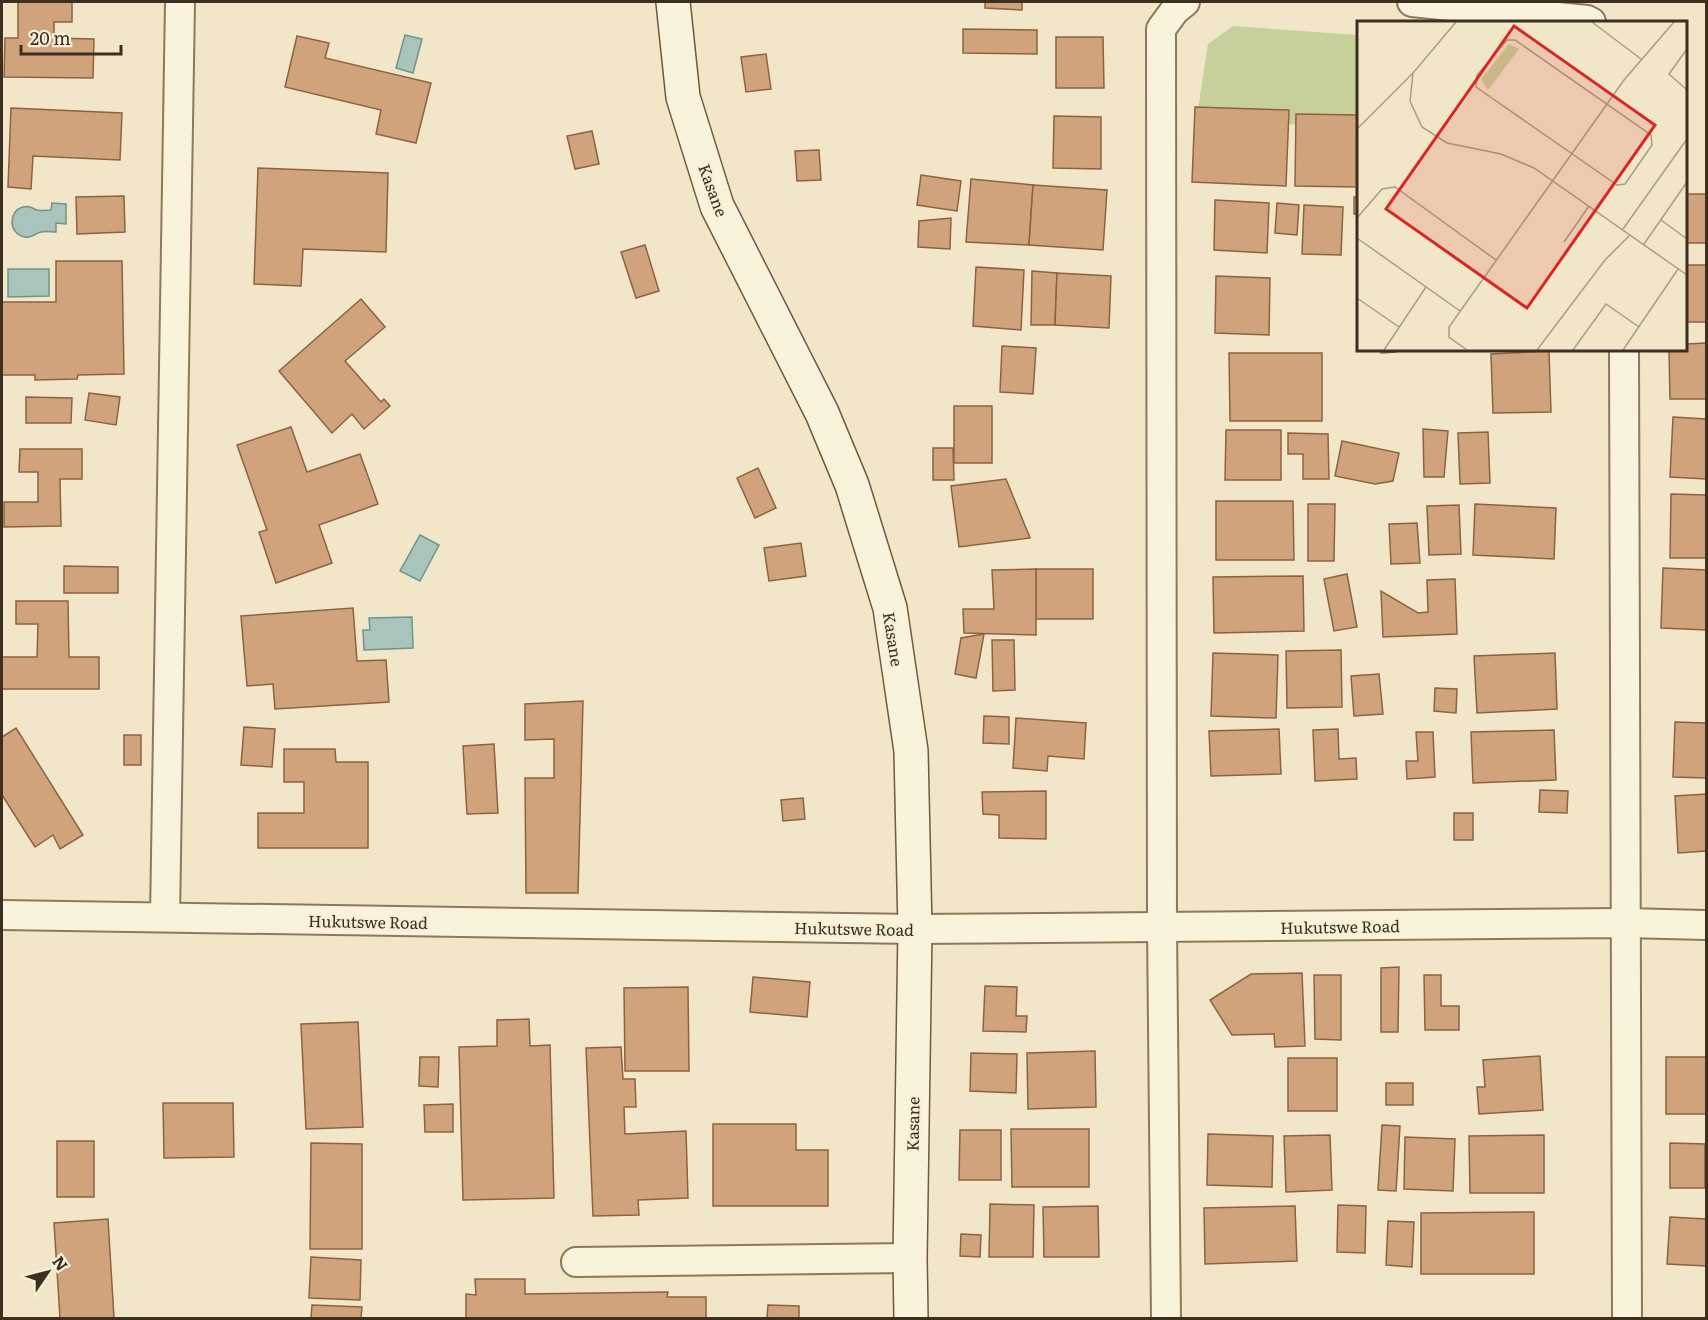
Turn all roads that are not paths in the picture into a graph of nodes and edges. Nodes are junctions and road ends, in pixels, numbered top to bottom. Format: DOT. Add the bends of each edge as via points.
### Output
graph roads {
  1 [pos="180,2"];
  2 [pos="673,2"];
  3 [pos="1185,2"];
  4 [pos="1412,2"];
  5 [pos="1589,21"];
  6 [pos="1624,351"];
  7 [pos="2,915"];
  8 [pos="165,917"];
  9 [pos="1625,923"];
  10 [pos="1707,925"];
  11 [pos="1162,928"];
  12 [pos="915,929"];
  13 [pos="910,1258"];
  14 [pos="576,1262"];
  15 [pos="911,1318"];
  16 [pos="1166,1318"];
  17 [pos="1627,1318"];
  1 -- 8 [label="street"];
  2 -- 12 [label="street, Kasane" via="683,97 717,206 822,413 852,485 890,608 910,751"];
  3 -- 11 [label="street" via="1161,29"];
  4 -- 5 [label="street"];
  6 -- 9 [label="street"];
  7 -- 8 [label="street, Hukutswe Road"];
  8 -- 12 [label="street, Hukutswe Road"];
  9 -- 10 [label="street, Hukutswe Road"];
  9 -- 11 [label="street, Hukutswe Road"];
  9 -- 17 [label="street"];
  11 -- 12 [label="street, Hukutswe Road"];
  11 -- 16 [label="street"];
  12 -- 13 [label="street, Kasane"];
  13 -- 14 [label="street"];
  13 -- 15 [label="street, Kasane"];
}
